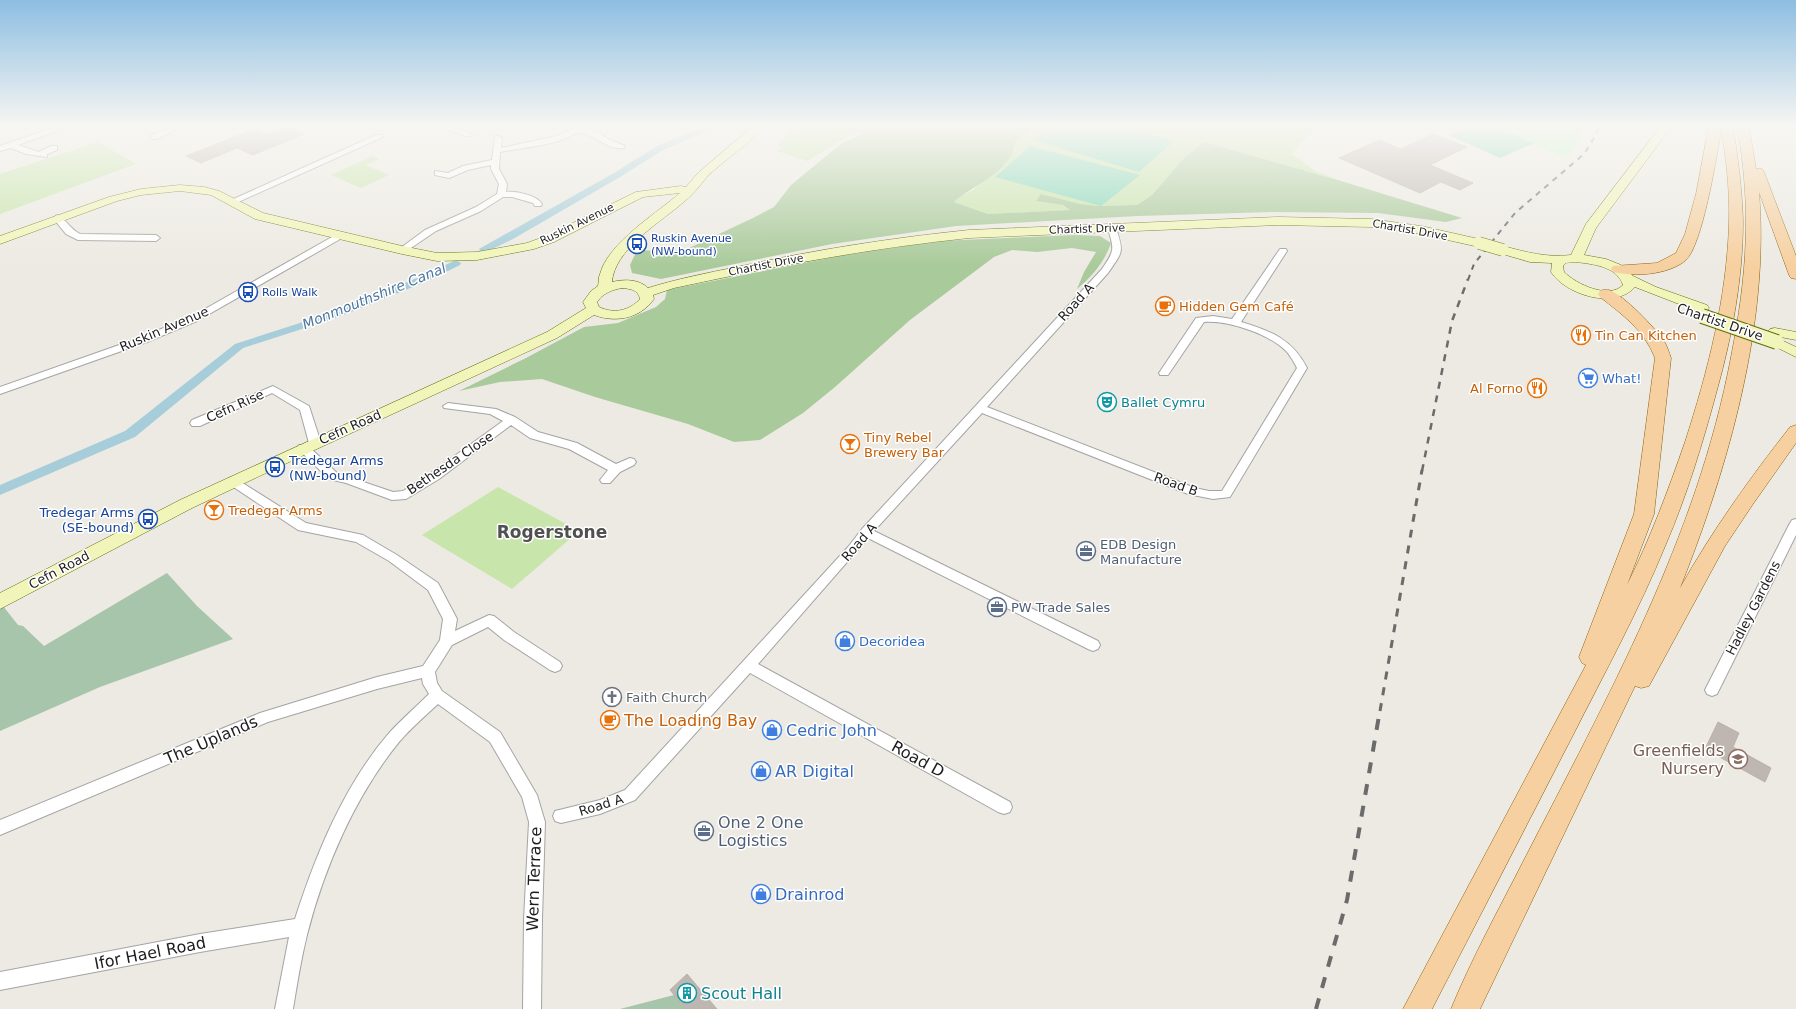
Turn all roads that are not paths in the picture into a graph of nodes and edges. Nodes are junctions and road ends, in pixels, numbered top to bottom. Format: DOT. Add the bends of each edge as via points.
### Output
graph roads {
  1 [pos="297,173"];
  2 [pos="438,173"];
  3 [pos="456,173"];
  4 [pos="497,173"];
  5 [pos="1631,173"];
  6 [pos="1707,173"];
  7 [pos="1734,173"];
  8 [pos="1751,173"];
  9 [pos="1759,173"];
  10 [pos="702,175"];
  11 [pos="649,193"];
  12 [pos="501,195"];
  13 [pos="674,198"];
  14 [pos="233,201"];
  15 [pos="538,204"];
  16 [pos="57,218"];
  17 [pos="1590,226"];
  18 [pos="1112,228"];
  19 [pos="339,236"];
  20 [pos="156,238"];
  21 [pos="0,240"];
  22 [pos="402,250"];
  23 [pos="1282,251"];
  24 [pos="1530,258"];
  25 [pos="1576,258"];
  26 [pos="1562,260"];
  27 [pos="1601,262"];
  28 [pos="1618,269"];
  29 [pos="1558,273"];
  30 [pos="1796,275"];
  31 [pos="1628,279"];
  32 [pos="605,288"];
  33 [pos="646,293"];
  34 [pos="1612,293"];
  35 [pos="593,309"];
  36 [pos="1702,312"];
  37 [pos="1235,323"];
  38 [pos="1796,336"];
  39 [pos="1776,337"];
  40 [pos="1796,353"];
  41 [pos="1164,372"];
  42 [pos="0,391"];
  43 [pos="448,406"];
  44 [pos="980,408"];
  45 [pos="511,420"];
  46 [pos="196,423"];
  47 [pos="1796,431"];
  48 [pos="309,446"];
  49 [pos="630,462"];
  50 [pos="616,469"];
  51 [pos="606,480"];
  52 [pos="233,481"];
  53 [pos="1795,526"];
  54 [pos="866,532"];
  55 [pos="0,602"];
  56 [pos="447,641"];
  57 [pos="1093,645"];
  58 [pos="748,665"];
  59 [pos="556,666"];
  60 [pos="428,671"];
  61 [pos="1712,690"];
  62 [pos="437,695"];
  63 [pos="1561,735"];
  64 [pos="1004,807"];
  65 [pos="561,816"];
  66 [pos="0,828"];
  67 [pos="1520,897"];
  68 [pos="301,926"];
  69 [pos="0,981"];
  70 [pos="284,1009"];
  71 [pos="532,1009"];
  72 [pos="1417,1009"];
  73 [pos="1464,1009"];
  1 -- 14 [label="street"];
  2 -- 3 [label="street" via="450,176"];
  4 -- 12 [label="street" via="503,184"];
  5 -- 17 [label="main road"];
  6 -- 28 [label="main road" via="1688,247 1683,255 1660,267 1642,270"];
  7 -- 63 [label="main road" via="1735,228 1730,289 1719,354 1699,422 1671,508 1634,592"];
  8 -- 67 [label="main road" via="1754,261 1751,293 1737,379 1716,462 1696,521 1653,625"];
  9 -- 30 [label="main road"];
  10 -- 13 [label="main road" via="690,181"];
  10 -- 13 [label="main road" via="693,187"];
  11 -- 13 [label="main road, Ruskin Avenue"];
  11 -- 13 [label="main road"];
  11 -- 22 [label="main road, Ruskin Avenue" via="636,195 550,239 524,247 460,257 437,257"];
  12 -- 15 [label="street" via="512,194 536,201"];
  12 -- 22 [label="street" via="474,212 438,226"];
  13 -- 32 [label="main road" via="660,209 658,215 613,259 606,274"];
  14 -- 16 [label="main road, Ruskin Avenue" via="204,190 166,189 113,198"];
  14 -- 19 [label="main road, Ruskin Avenue" via="259,216"];
  16 -- 20 [label="street" via="69,232 78,237"];
  16 -- 21 [label="main road, Ruskin Avenue"];
  17 -- 25 [label="main road"];
  17 -- 27 [label="main road" via="1589,240"];
  18 -- 24 [label="main road, Chartist Drive, bridge" via="1278,221 1371,223 1421,230"];
  18 -- 33 [label="main road, Chartist Drive" via="969,234 918,239 758,266"];
  18 -- 44 [label="street, Road A" via="1118,248 1115,257"];
  19 -- 22 [label="main road, Ruskin Avenue"];
  19 -- 42 [label="street, Ruskin Avenue" via="194,319"];
  23 -- 37 [label="street"];
  24 -- 26 [label="main road, Chartist Drive"];
  24 -- 29 [label="main road, Chartist Drive"];
  25 -- 26 [label="main road, Chartist Drive"];
  25 -- 27 [label="main road, Chartist Drive"];
  26 -- 29 [label="main road" via="1556,265"];
  27 -- 28 [label="main road, Chartist Drive"];
  28 -- 31 [label="main road, Chartist Drive"];
  29 -- 34 [label="main road, Chartist Drive" via="1576,286"];
  31 -- 34 [label="main road" via="1630,285 1624,291"];
  31 -- 36 [label="main road, Chartist Drive"];
  32 -- 33 [label="main road" via="630,285 641,288"];
  32 -- 35 [label="main road" via="592,297 590,302"];
  33 -- 35 [label="main road" via="647,299 642,306 632,312 607,315"];
  34 -- 36 [label="main road, Chartist Drive" via="1647,298"];
  34 -- 63 [label="main road" via="1657,343 1663,358 1661,386 1644,514"];
  35 -- 48 [label="main road, Cefn Road" via="552,335"];
  36 -- 39 [label="main road, Chartist Drive, bridge"];
  37 -- 41 [label="street" via="1220,319 1200,320"];
  37 -- 44 [label="street, Road B" via="1276,337 1288,346 1302,368 1226,494 1218,496 1192,492"];
  38 -- 39 [label="main road, Chartist Drive"];
  39 -- 40 [label="main road, Chartist Drive"];
  43 -- 45 [label="street" via="492,411"];
  44 -- 54 [label="street, Road A"];
  45 -- 48 [label="street, Bethesda Close" via="406,495 392,496 333,476"];
  45 -- 50 [label="street" via="534,435 573,446"];
  46 -- 48 [label="street, Cefn Rise" via="273,389 305,408"];
  47 -- 67 [label="main road" via="1734,517 1695,580"];
  48 -- 52 [label="main road, Cefn Road"];
  49 -- 50 [label="street"];
  50 -- 51 [label="street"];
  52 -- 55 [label="main road, Cefn Road"];
  52 -- 56 [label="street" via="302,527 359,538 394,558 433,587 450,619"];
  53 -- 61 [label="street, Hadley Gardens"];
  54 -- 57 [label="street"];
  54 -- 58 [label="street, Road A"];
  56 -- 59 [label="street" via="489,620"];
  56 -- 60 [label="street"];
  58 -- 64 [label="street, Road D"];
  58 -- 65 [label="street, Road A" via="630,796 600,807"];
  60 -- 62 [label="street, Wern Terrace" via="430,684"];
  60 -- 66 [label="street, The Uplands" via="377,683 265,717"];
  62 -- 68 [label="street" via="394,738 365,781 326,856"];
  62 -- 71 [label="street, Wern Terrace" via="495,737 530,795 537,822"];
  63 -- 72 [label="main road"];
  67 -- 73 [label="main road"];
  68 -- 69 [label="street, Ifor Hael Road"];
  68 -- 70 [label="street"];
}
